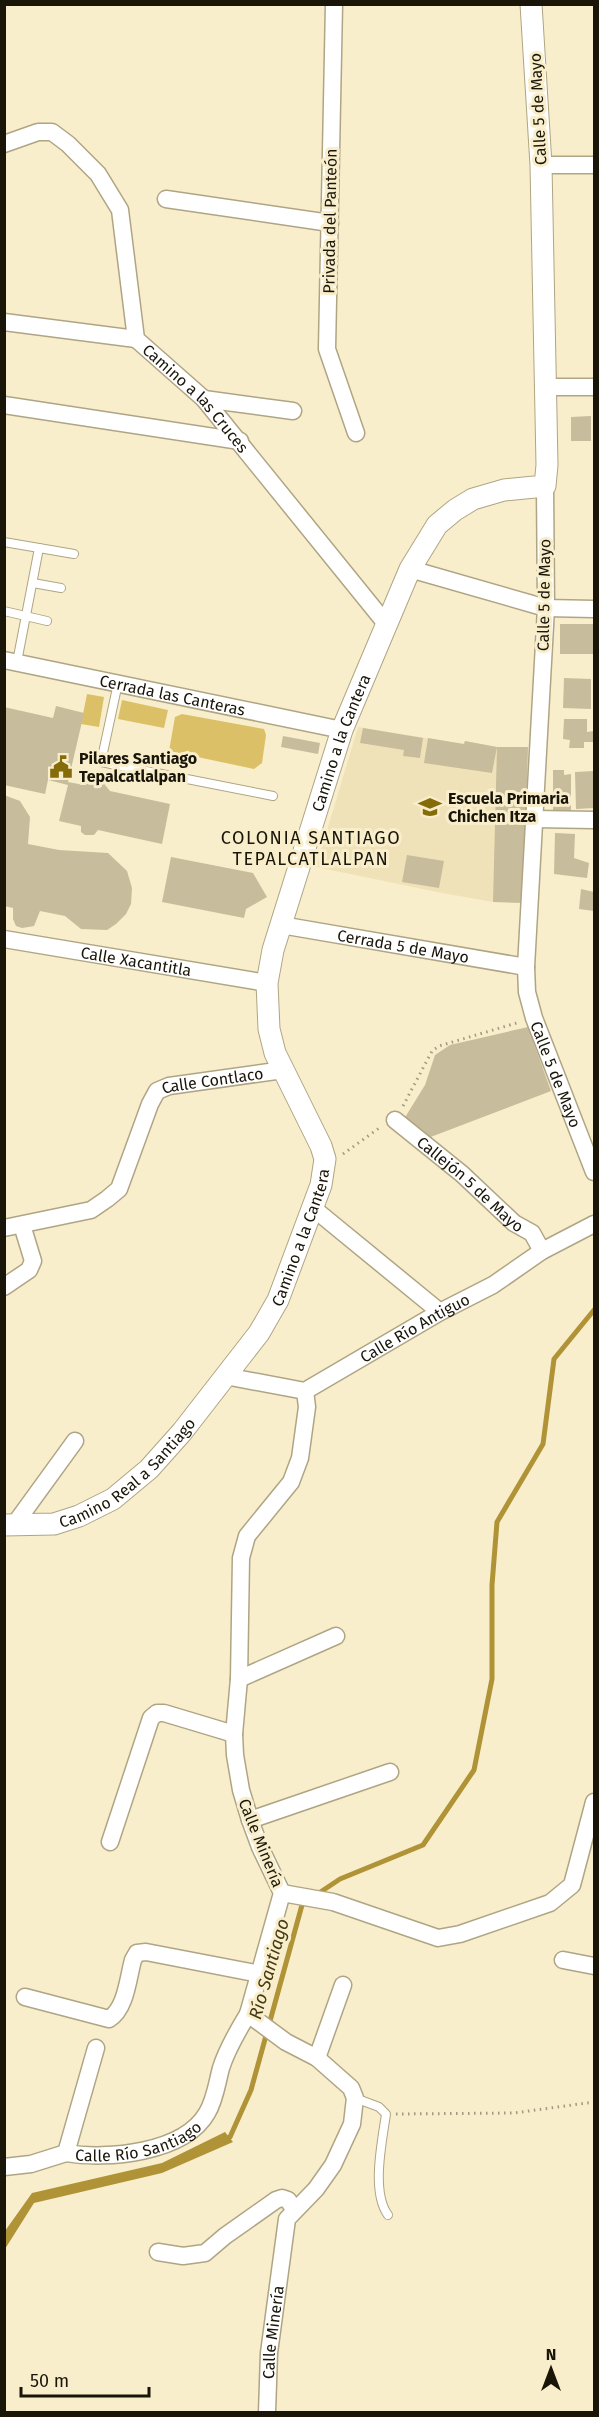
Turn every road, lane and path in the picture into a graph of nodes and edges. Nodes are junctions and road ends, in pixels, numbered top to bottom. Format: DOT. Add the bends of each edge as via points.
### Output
graph roads {
  1 [pos="334,4"];
  2 [pos="531,4"];
  3 [pos="4,144"];
  4 [pos="541,165"];
  5 [pos="594,165"];
  6 [pos="166,199"];
  7 [pos="330,224"];
  8 [pos="4,322"];
  9 [pos="136,339"];
  10 [pos="545,387"];
  11 [pos="594,387"];
  12 [pos="204,399"];
  13 [pos="4,405"];
  14 [pos="293,411"];
  15 [pos="356,433"];
  16 [pos="240,441"];
  17 [pos="545,486"];
  18 [pos="4,542"];
  19 [pos="39,548"];
  20 [pos="74,554"];
  21 [pos="410,569"];
  22 [pos="33,583"];
  23 [pos="61,588"];
  24 [pos="546,608"];
  25 [pos="594,609"];
  26 [pos="4,611"];
  27 [pos="27,616"];
  28 [pos="47,621"];
  29 [pos="387,625"];
  30 [pos="11,661"];
  31 [pos="118,683"];
  32 [pos="342,730"];
  33 [pos="273,796"];
  34 [pos="535,819"];
  35 [pos="594,820"];
  36 [pos="281,925"];
  37 [pos="4,939"];
  38 [pos="526,968"];
  39 [pos="267,983"];
  40 [pos="534,1018"];
  41 [pos="283,1070"];
  42 [pos="395,1120"];
  43 [pos="325,1167"];
  44 [pos="594,1172"];
  45 [pos="313,1208"];
  46 [pos="594,1224"];
  47 [pos="22,1225"];
  48 [pos="4,1228"];
  49 [pos="542,1251"];
  50 [pos="4,1287"];
  51 [pos="440,1312"];
  52 [pos="225,1376"];
  53 [pos="305,1391"];
  54 [pos="75,1441"];
  55 [pos="9,1525"];
  56 [pos="336,1636"];
  57 [pos="239,1679"];
  58 [pos="234,1734"];
  59 [pos="390,1772"];
  60 [pos="594,1802"];
  61 [pos="250,1820"];
  62 [pos="110,1842"];
  63 [pos="282,1893"];
  64 [pos="563,1960"];
  65 [pos="594,1966"];
  66 [pos="261,1974"];
  67 [pos="343,1985"];
  68 [pos="25,1997"];
  69 [pos="248,2014"];
  70 [pos="96,2048"];
  71 [pos="317,2058"];
  72 [pos="354,2098"];
  73 [pos="594,2102"];
  74 [pos="386,2114"];
  75 [pos="66,2153"];
  76 [pos="4,2167"];
  77 [pos="294,2209"];
  78 [pos="388,2215"];
  79 [pos="158,2252"];
  80 [pos="270,2411"];
  1 -- 7 [label="street, Privada del Panteón"];
  2 -- 4 [label="street, Calle 5 de Mayo"];
  3 -- 9 [label="street, Camino a las Cruces" via="38,132 52,132 98,174 120,210"];
  4 -- 5 [label="street"];
  4 -- 10 [label="street, Calle 5 de Mayo"];
  6 -- 7 [label="street"];
  7 -- 15 [label="street, Privada del Panteón" via="327,350"];
  8 -- 9 [label="street"];
  9 -- 12 [label="street, Camino a las Cruces"];
  10 -- 11 [label="street"];
  10 -- 17 [label="street, Calle 5 de Mayo"];
  12 -- 14 [label="street"];
  12 -- 16 [label="street, Camino a las Cruces"];
  13 -- 16 [label="street"];
  16 -- 29 [label="street, Camino a las Cruces"];
  17 -- 21 [label="street, Camino a la Cantera" via="504,490 473,499 455,510 437,525"];
  17 -- 24 [label="street, Calle 5 de Mayo"];
  18 -- 19 [label="lane"];
  19 -- 20 [label="lane"];
  19 -- 22 [label="lane"];
  21 -- 24 [label="street"];
  21 -- 29 [label="street, Camino a la Cantera"];
  22 -- 23 [label="lane"];
  22 -- 27 [label="lane"];
  24 -- 25 [label="street"];
  24 -- 34 [label="street, Calle 5 de Mayo"];
  26 -- 27 [label="lane"];
  27 -- 28 [label="lane"];
  27 -- 30 [label="lane"];
  29 -- 32 [label="street, Camino a la Cantera"];
  30 -- 31 [label="street, Cerrada las Canteras"];
  31 -- 32 [label="street, Cerrada las Canteras"];
  31 -- 33 [label="lane" via="101,762"];
  32 -- 36 [label="street, Camino a la Cantera"];
  34 -- 35 [label="street"];
  34 -- 38 [label="street, Calle 5 de Mayo"];
  36 -- 38 [label="street, Cerrada 5 de Mayo"];
  36 -- 39 [label="street, Camino a la Cantera"];
  37 -- 39 [label="street, Calle Xacantitla"];
  38 -- 40 [label="street, Calle 5 de Mayo"];
  39 -- 41 [label="street, Camino a la Cantera" via="269,1029"];
  40 -- 42 [label="path" via="432,1051"];
  40 -- 44 [label="street, Calle 5 de Mayo"];
  41 -- 43 [label="street, Camino a la Cantera" via="321,1146"];
  41 -- 47 [label="street, Calle Contlaco" via="157,1091 119,1189 91,1210"];
  42 -- 43 [label="path"];
  42 -- 49 [label="street, Callejón 5 de Mayo" via="462,1174 514,1223 532,1233"];
  43 -- 45 [label="street, Camino a la Cantera"];
  45 -- 51 [label="street"];
  45 -- 52 [label="street, Camino a la Cantera" via="278,1300"];
  46 -- 49 [label="street, Calle Río Antiguo"];
  47 -- 48 [label="street, Calle Contlaco"];
  47 -- 50 [label="street" via="33,1261 29,1270"];
  49 -- 51 [label="street, Calle Río Antiguo" via="493,1285"];
  51 -- 53 [label="street, Calle Río Antiguo"];
  52 -- 53 [label="street"];
  52 -- 55 [label="street, Camino Real a Santiago" via="149,1469 113,1499 54,1524"];
  53 -- 57 [label="street, Calle Minería" via="306,1430 291,1482 247,1536 242,1548"];
  54 -- 55 [label="street"];
  56 -- 57 [label="street"];
  57 -- 58 [label="street, Calle Minería"];
  58 -- 61 [label="street, Calle Minería" via="241,1790"];
  58 -- 62 [label="street" via="164,1713 151,1718"];
  59 -- 61 [label="street"];
  60 -- 63 [label="street" via="572,1885 550,1904 460,1934 438,1938 333,1902"];
  61 -- 63 [label="street, Calle Minería"];
  63 -- 66 [label="street, Calle Minería"];
  64 -- 65 [label="street"];
  66 -- 68 [label="street" via="146,1952 137,1953 132,1960 117,2015 109,2019"];
  66 -- 69 [label="street, Calle Minería"];
  67 -- 71 [label="street"];
  69 -- 71 [label="street" via="286,2042"];
  69 -- 75 [label="street, Calle Río Santiago" via="231,2041 207,2113 196,2126 177,2139 132,2154"];
  70 -- 75 [label="street, Calle Río Santiago"];
  71 -- 72 [label="street" via="351,2088"];
  72 -- 74 [label="lane" via="379,2107"];
  72 -- 77 [label="street, Calle Minería" via="352,2124 344,2146 315,2189"];
  73 -- 74 [label="path" via="514,2113"];
  74 -- 78 [label="lane" via="379,2172 381,2206"];
  75 -- 76 [label="street" via="31,2164"];
  77 -- 79 [label="street" via="288,2200 276,2200 205,2253 183,2256"];
  77 -- 80 [label="street, Calle Minería" via="285,2229 269,2353"];
}
